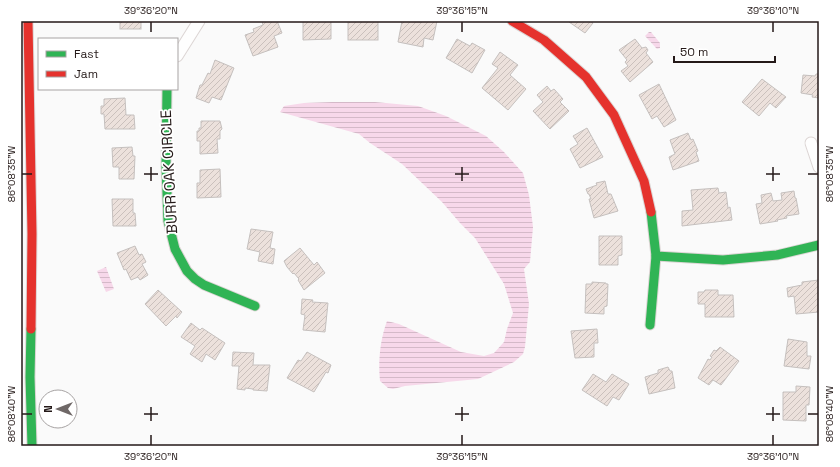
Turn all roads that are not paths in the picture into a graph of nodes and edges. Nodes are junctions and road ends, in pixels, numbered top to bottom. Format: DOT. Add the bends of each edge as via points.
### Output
graph roads {
  1 [pos="28,21"];
  2 [pos="199,21"];
  3 [pos="512,21"];
  4 [pos="178,54"];
  5 [pos="167,90"];
  6 [pos="811,143"];
  7 [pos="819,167"];
  8 [pos="819,245"];
  9 [pos="656,256"];
  10 [pos="255,306"];
  11 [pos="650,325"];
  12 [pos="26,377"];
  13 [pos="32,446"];
  1 -- 12 [label="street" via="32,234"];
  2 -- 4 [label="street"];
  3 -- 9 [label="street" via="544,40 586,77 614,115 644,181 652,217"];
  5 -- 10 [label="street, BURR OAK CIRCLE" via="167,201 174,249 195,279"];
  6 -- 7 [label="street"];
  8 -- 9 [label="street" via="777,255 723,260"];
  9 -- 11 [label="street"];
  12 -- 13 [label="street"];
}
